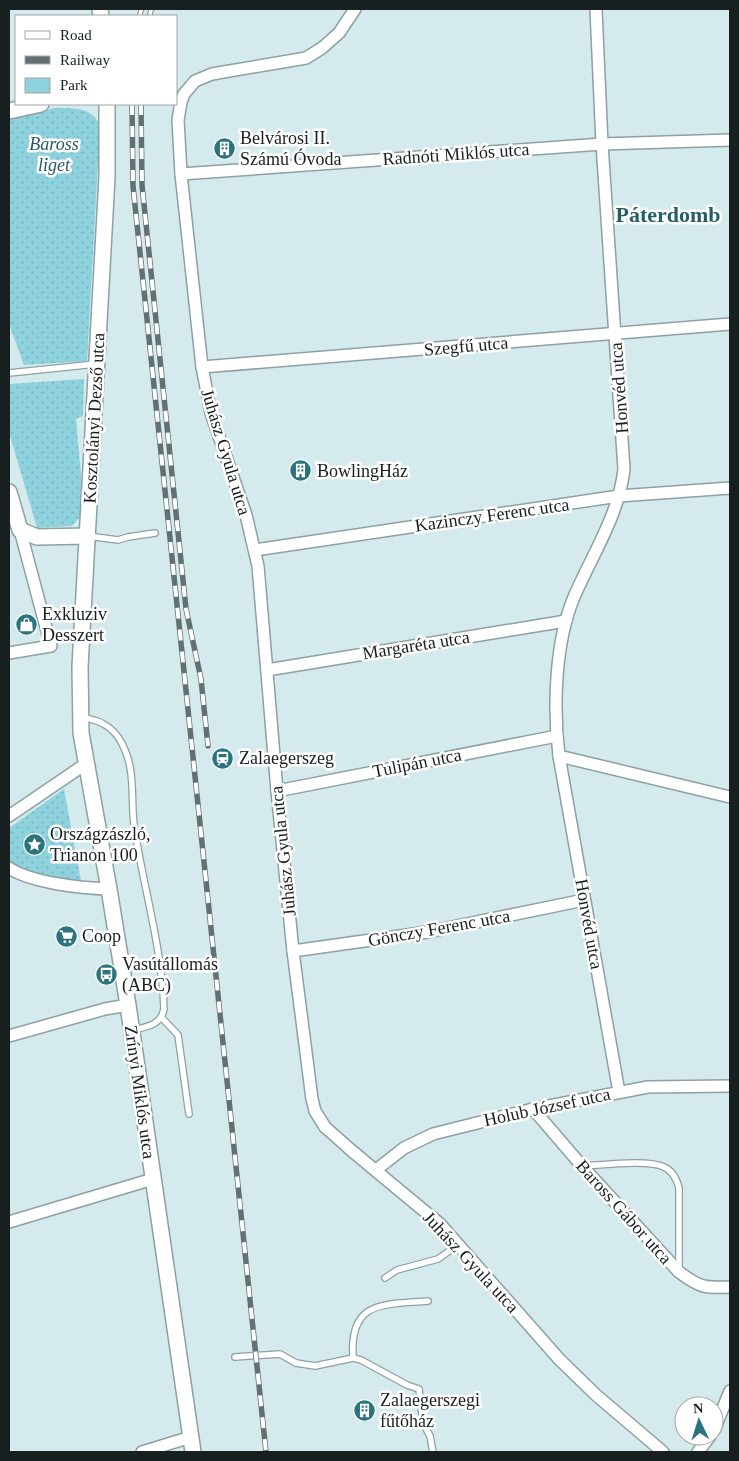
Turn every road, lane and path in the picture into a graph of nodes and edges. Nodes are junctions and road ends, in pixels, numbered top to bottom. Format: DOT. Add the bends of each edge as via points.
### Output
graph roads {
  1 [pos="355,9"];
  2 [pos="596,9"];
  3 [pos="36,105"];
  4 [pos="107,105"];
  5 [pos="9,111"];
  6 [pos="730,140"];
  7 [pos="602,144"];
  8 [pos="181,174"];
  9 [pos="730,324"];
  10 [pos="615,334"];
  11 [pos="96,364"];
  12 [pos="202,367"];
  13 [pos="9,372"];
  14 [pos="730,488"];
  15 [pos="619,496"];
  16 [pos="9,497"];
  17 [pos="20,530"];
  18 [pos="156,533"];
  19 [pos="88,536"];
  20 [pos="255,550"];
  21 [pos="566,621"];
  22 [pos="9,653"];
  23 [pos="267,670"];
  24 [pos="81,726"];
  25 [pos="557,736"];
  26 [pos="560,756"];
  27 [pos="87,763"];
  28 [pos="277,790"];
  29 [pos="730,798"];
  30 [pos="9,816"];
  31 [pos="9,868"];
  32 [pos="110,889"];
  33 [pos="584,900"];
  34 [pos="293,951"];
  35 [pos="128,1005"];
  36 [pos="162,1018"];
  37 [pos="131,1030"];
  38 [pos="9,1036"];
  39 [pos="730,1086"];
  40 [pos="619,1092"];
  41 [pos="533,1109"];
  42 [pos="189,1114"];
  43 [pos="582,1166"];
  44 [pos="376,1170"];
  45 [pos="153,1179"];
  46 [pos="9,1222"];
  47 [pos="459,1244"];
  48 [pos="679,1272"];
  49 [pos="385,1278"];
  50 [pos="730,1287"];
  51 [pos="428,1301"];
  52 [pos="235,1357"];
  53 [pos="353,1358"];
  54 [pos="730,1391"];
  55 [pos="724,1406"];
  56 [pos="191,1437"];
  57 [pos="142,1452"];
  58 [pos="193,1452"];
  59 [pos="433,1452"];
  60 [pos="663,1452"];
  1 -- 8 [label="street, Juhász Gyula utca" via="339,33 314,53 296,60 222,72 195,81 184,94 179,110"];
  2 -- 7 [label="street, Honvéd utca"];
  3 -- 5 [label="main road"];
  4 -- 11 [label="main road, Kosztolányi Dezső utca" via="107,169"];
  6 -- 7 [label="street, Radnóti Miklós utca"];
  7 -- 8 [label="street, Radnóti Miklós utca"];
  7 -- 10 [label="street, Honvéd utca"];
  8 -- 12 [label="street, Juhász Gyula utca"];
  9 -- 10 [label="street, Szegfű utca"];
  10 -- 12 [label="street, Szegfű utca"];
  10 -- 15 [label="street, Honvéd utca" via="624,469"];
  11 -- 13 [label="lane"];
  11 -- 19 [label="main road, Kosztolányi Dezső utca"];
  12 -- 20 [label="street, Juhász Gyula utca" via="211,413"];
  14 -- 15 [label="street, Kazinczy Ferenc utca"];
  15 -- 20 [label="street, Kazinczy Ferenc utca"];
  15 -- 21 [label="street, Honvéd utca"];
  16 -- 17 [label="main road"];
  17 -- 19 [label="main road" via="37,537"];
  17 -- 22 [label="street" via="51,646"];
  18 -- 19 [label="lane" via="118,540"];
  19 -- 24 [label="main road, Kosztolányi Dezső utca" via="80,666"];
  20 -- 23 [label="street, Juhász Gyula utca"];
  21 -- 23 [label="street, Margaréta utca"];
  21 -- 25 [label="street, Honvéd utca" via="558,673"];
  23 -- 28 [label="street, Juhász Gyula utca"];
  24 -- 27 [label="main road, Zrínyi Miklós utca"];
  24 -- 36 [label="lane" via="95,719 109,727 125,749 129,762 134,824 164,1001"];
  25 -- 26 [label="street, Honvéd utca"];
  25 -- 28 [label="street, Tulipán utca"];
  26 -- 29 [label="street"];
  26 -- 33 [label="street, Honvéd utca"];
  27 -- 30 [label="street"];
  27 -- 32 [label="main road, Zrínyi Miklós utca"];
  28 -- 34 [label="street, Juhász Gyula utca"];
  31 -- 32 [label="street" via="28,877"];
  32 -- 35 [label="main road, Zrínyi Miklós utca"];
  33 -- 34 [label="street, Gönczy Ferenc utca" via="418,933"];
  33 -- 40 [label="street, Honvéd utca"];
  34 -- 44 [label="street, Juhász Gyula utca" via="313,1106 325,1127"];
  35 -- 37 [label="main road, Zrínyi Miklós utca"];
  35 -- 38 [label="street"];
  36 -- 37 [label="lane" via="154,1024"];
  36 -- 42 [label="lane" via="178,1035"];
  37 -- 45 [label="main road, Zrínyi Miklós utca"];
  39 -- 40 [label="street, Holub József utca" via="658,1086"];
  40 -- 41 [label="street, Holub József utca"];
  41 -- 43 [label="street, Baross Gábor utca"];
  41 -- 44 [label="street, Holub József utca" via="433,1134 404,1148"];
  43 -- 48 [label="street, Baross Gábor utca"];
  43 -- 48 [label="lane" via="650,1164 666,1168 672,1174 679,1188"];
  44 -- 47 [label="street, Juhász Gyula utca"];
  45 -- 46 [label="street"];
  45 -- 56 [label="main road, Zrínyi Miklós utca"];
  47 -- 49 [label="lane" via="438,1259 397,1270"];
  47 -- 60 [label="street, Juhász Gyula utca" via="570,1370"];
  48 -- 50 [label="street, Baross Gábor utca" via="702,1287"];
  51 -- 53 [label="lane" via="371,1309 355,1328"];
  52 -- 53 [label="lane" via="280,1354 296,1363 315,1366"];
  53 -- 59 [label="lane" via="418,1389 423,1424 430,1436"];
  54 -- 55 [label="street"];
  56 -- 57 [label="street"];
  56 -- 58 [label="main road, Zrínyi Miklós utca"];
}
